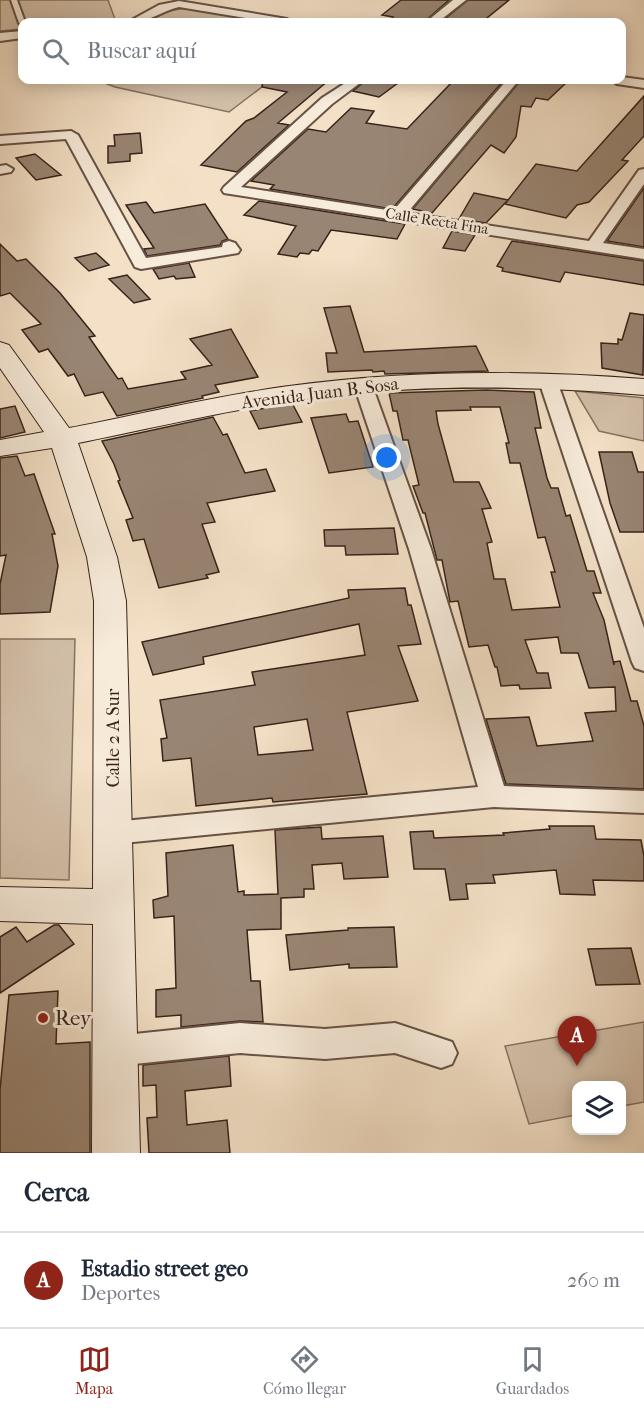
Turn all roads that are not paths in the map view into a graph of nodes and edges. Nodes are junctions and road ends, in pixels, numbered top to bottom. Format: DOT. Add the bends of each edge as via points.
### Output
graph roads {
  1 [pos="14,0"];
  2 [pos="460,0"];
  3 [pos="20,18"];
  4 [pos="142,18"];
  5 [pos="263,18"];
  6 [pos="436,18"];
  7 [pos="1,34"];
  8 [pos="18,34"];
  9 [pos="626,81"];
  10 [pos="352,84"];
  11 [pos="510,84"];
  12 [pos="644,84"];
  13 [pos="0,140"];
  14 [pos="644,173"];
  15 [pos="397,215"];
  16 [pos="594,244"];
  17 [pos="229,246"];
  18 [pos="644,254"];
  19 [pos="0,350"];
  20 [pos="548,381"];
  21 [pos="363,385"];
  22 [pos="644,387"];
  23 [pos="63,439"];
  24 [pos="0,448"];
  25 [pos="644,662"];
  26 [pos="494,796"];
  27 [pos="644,802"];
  28 [pos="113,833"];
  29 [pos="0,904"];
  30 [pos="113,907"];
  31 [pos="115,1051"];
  32 [pos="441,1053"];
  33 [pos="116,1153"];
  1 -- 3 [label="lane"];
  2 -- 6 [label="street"];
  4 -- 5 [label="street" via="179,4"];
  7 -- 8 [label="street"];
  9 -- 12 [label="street"];
  10 -- 15 [label="street, Calle Recta Fina" via="327,101 229,190"];
  11 -- 15 [label="street"];
  13 -- 17 [label="street" via="71,135 141,264 232,250"];
  14 -- 16 [label="street"];
  15 -- 16 [label="street, Calle Recta Fina"];
  16 -- 18 [label="street, Calle Recta Fina"];
  19 -- 23 [label="main road, Calle 2 A Sur"];
  20 -- 21 [label="main road, Avenida Juan B. Sosa"];
  20 -- 22 [label="main road, Avenida Juan B. Sosa"];
  20 -- 25 [label="street"];
  21 -- 23 [label="main road, Avenida Juan B. Sosa" via="183,412"];
  21 -- 26 [label="street" via="420,549"];
  23 -- 24 [label="main road, Avenida Juan B. Sosa"];
  23 -- 28 [label="main road, Calle 2 A Sur" via="102,557 110,601"];
  26 -- 27 [label="street"];
  26 -- 28 [label="street"];
  28 -- 30 [label="main road, Calle 2 A Sur"];
  29 -- 30 [label="main road"];
  30 -- 31 [label="main road, Calle 2 A Sur"];
  31 -- 32 [label="street" via="240,1038 325,1044 395,1038"];
  31 -- 33 [label="main road, Calle 2 A Sur"];
}
